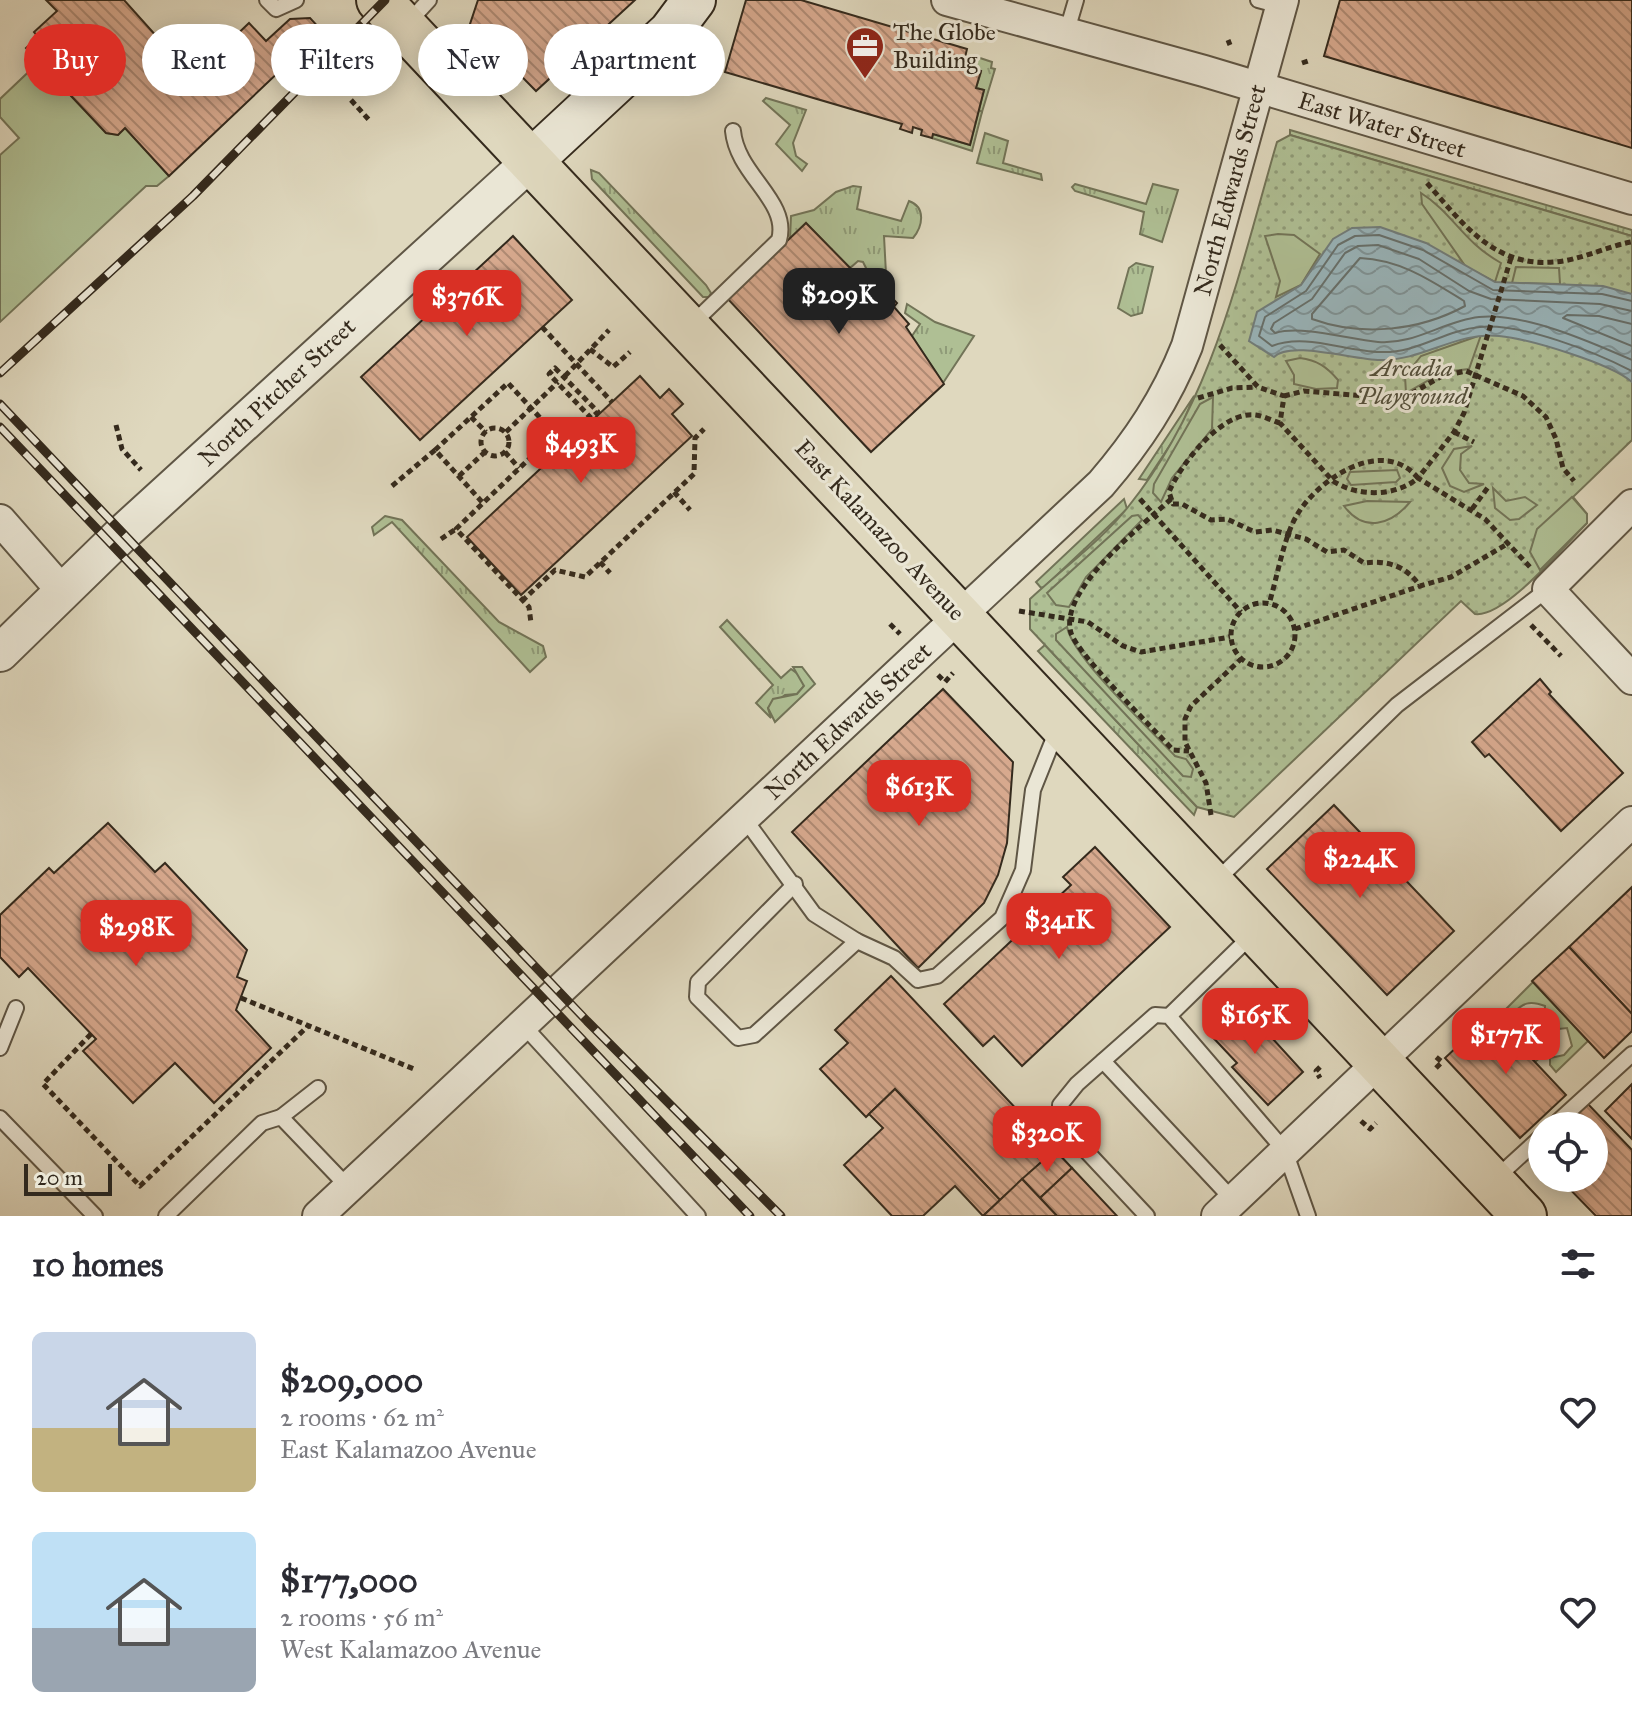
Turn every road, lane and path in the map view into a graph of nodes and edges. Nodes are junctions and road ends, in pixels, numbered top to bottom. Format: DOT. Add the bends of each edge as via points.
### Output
graph roads {
  1 [pos="267,0"];
  2 [pos="296,0"];
  3 [pos="694,0"];
  4 [pos="947,0"];
  5 [pos="1076,0"];
  6 [pos="1274,2"];
  7 [pos="1009,8"];
  8 [pos="404,9"];
  9 [pos="1066,34"];
  10 [pos="1257,88"];
  11 [pos="351,100"];
  12 [pos="370,121"];
  13 [pos="733,131"];
  14 [pos="530,162"];
  15 [pos="1427,183"];
  16 [pos="1632,199"];
  17 [pos="1631,242"];
  18 [pos="1511,258"];
  19 [pos="542,327"];
  20 [pos="688,328"];
  21 [pos="609,330"];
  22 [pos="1220,345"];
  23 [pos="590,349"];
  24 [pos="630,352"];
  25 [pos="576,364"];
  26 [pos="1478,375"];
  27 [pos="565,376"];
  28 [pos="558,382"];
  29 [pos="1258,387"];
  30 [pos="1284,396"];
  31 [pos="1198,398"];
  32 [pos="612,402"];
  33 [pos="531,408"];
  34 [pos="471,417"];
  35 [pos="1280,423"];
  36 [pos="116,425"];
  37 [pos="704,429"];
  38 [pos="486,432"];
  39 [pos="506,432"];
  40 [pos="1454,432"];
  41 [pos="1474,442"];
  42 [pos="435,450"];
  43 [pos="485,452"];
  44 [pos="505,452"];
  45 [pos="519,468"];
  46 [pos="141,470"];
  47 [pos="459,476"];
  48 [pos="1418,478"];
  49 [pos="1333,481"];
  50 [pos="1574,481"];
  51 [pos="392,486"];
  52 [pos="1489,486"];
  53 [pos="674,492"];
  54 [pos="1140,499"];
  55 [pos="1171,499"];
  56 [pos="482,502"];
  57 [pos="1632,505"];
  58 [pos="1472,509"];
  59 [pos="690,510"];
  60 [pos="1154,515"];
  61 [pos="0,520"];
  62 [pos="456,529"];
  63 [pos="1290,535"];
  64 [pos="441,539"];
  65 [pos="600,562"];
  66 [pos="610,573"];
  67 [pos="1420,586"];
  68 [pos="1548,589"];
  69 [pos="63,592"];
  70 [pos="522,601"];
  71 [pos="1269,604"];
  72 [pos="1019,611"];
  73 [pos="1241,612"];
  74 [pos="1519,613"];
  75 [pos="961,615"];
  76 [pos="1070,617"];
  77 [pos="531,623"];
  78 [pos="890,624"];
  79 [pos="1295,629"];
  80 [pos="901,635"];
  81 [pos="1230,637"];
  82 [pos="0,653"];
  83 [pos="1561,656"];
  84 [pos="1241,659"];
  85 [pos="953,673"];
  86 [pos="1632,679"];
  87 [pos="945,682"];
  88 [pos="1060,722"];
  89 [pos="1189,751"];
  90 [pos="1211,815"];
  91 [pos="744,818"];
  92 [pos="1632,822"];
  93 [pos="795,884"];
  94 [pos="1211,885"];
  95 [pos="1256,932"];
  96 [pos="857,941"];
  97 [pos="241,998"];
  98 [pos="16,1008"];
  99 [pos="1169,1016"];
  100 [pos="523,1025"];
  101 [pos="308,1026"];
  102 [pos="91,1034"];
  103 [pos="0,1048"];
  104 [pos="1632,1054"];
  105 [pos="1436,1057"];
  106 [pos="1103,1061"];
  107 [pos="1378,1063"];
  108 [pos="1320,1067"];
  109 [pos="1436,1068"];
  110 [pos="414,1069"];
  111 [pos="1320,1078"];
  112 [pos="318,1088"];
  113 [pos="1568,1112"];
  114 [pos="281,1117"];
  115 [pos="0,1118"];
  116 [pos="1361,1121"];
  117 [pos="1376,1123"];
  118 [pos="1285,1151"];
  119 [pos="1528,1160"];
  120 [pos="349,1188"];
  121 [pos="1504,1200"];
  122 [pos="1235,1206"];
  123 [pos="95,1216"];
  124 [pos="166,1216"];
  125 [pos="318,1216"];
  126 [pos="698,1216"];
  127 [pos="1147,1216"];
  128 [pos="1308,1216"];
  1 -- 2 [label="lane" via="276,9"];
  3 -- 14 [label="main road, North Pitcher Street" via="670,32"];
  4 -- 7 [label="street, East Water Street"];
  5 -- 9 [label="lane"];
  6 -- 10 [label="street, North Edwards Street"];
  7 -- 9 [label="street, East Water Street"];
  8 -- 14 [label="main road, East Kalamazoo Avenue"];
  9 -- 10 [label="street, East Water Street"];
  10 -- 16 [label="street, East Water Street"];
  10 -- 75 [label="street, North Edwards Street" via="1187,346 1151,421 1101,484"];
  11 -- 12 [label="path"];
  13 -- 20 [label="lane" via="735,150 777,209 782,227 779,240"];
  14 -- 20 [label="main road, East Kalamazoo Avenue"];
  14 -- 69 [label="street, North Pitcher Street"];
  15 -- 18 [label="path" via="1468,230"];
  17 -- 18 [label="path" via="1555,263"];
  18 -- 26 [label="path"];
  19 -- 25 [label="path"];
  20 -- 75 [label="main road, East Kalamazoo Avenue"];
  21 -- 23 [label="path"];
  22 -- 29 [label="path"];
  23 -- 24 [label="path" via="613,367"];
  23 -- 25 [label="path"];
  25 -- 27 [label="path"];
  25 -- 32 [label="path"];
  26 -- 30 [label="path" via="1466,371 1442,376 1402,399 1304,391"];
  26 -- 40 [label="path"];
  26 -- 50 [label="path" via="1523,396 1546,417 1563,468"];
  27 -- 28 [label="path" via="555,368 549,374"];
  27 -- 28 [label="path" via="598,412 591,418"];
  28 -- 33 [label="path"];
  29 -- 30 [label="path"];
  29 -- 31 [label="path"];
  30 -- 35 [label="path"];
  33 -- 34 [label="path" via="508,383"];
  33 -- 39 [label="path"];
  33 -- 45 [label="path" via="555,434"];
  34 -- 38 [label="path"];
  34 -- 42 [label="path"];
  35 -- 49 [label="path"];
  35 -- 55 [label="path" via="1255,415 1239,417 1217,430 1175,476"];
  36 -- 46 [label="path" via="122,449"];
  37 -- 53 [label="path" via="695,438 694,474"];
  38 -- 39 [label="path"];
  38 -- 43 [label="path" via="481,443"];
  39 -- 44 [label="path" via="510,445"];
  40 -- 41 [label="path"];
  40 -- 48 [label="path"];
  42 -- 47 [label="path"];
  42 -- 51 [label="path"];
  43 -- 44 [label="path"];
  43 -- 47 [label="path"];
  44 -- 45 [label="path"];
  45 -- 56 [label="path"];
  47 -- 56 [label="path"];
  48 -- 49 [label="path" via="1408,487 1358,493"];
  48 -- 49 [label="path" via="1409,467 1393,461 1346,467"];
  48 -- 58 [label="path"];
  49 -- 63 [label="path" via="1296,516"];
  52 -- 58 [label="path"];
  53 -- 59 [label="path"];
  53 -- 65 [label="path"];
  54 -- 60 [label="path"];
  55 -- 60 [label="path"];
  55 -- 63 [label="path" via="1211,520"];
  56 -- 62 [label="path"];
  57 -- 68 [label="street"];
  58 -- 67 [label="path" via="1509,543 1451,577"];
  60 -- 73 [label="path"];
  60 -- 76 [label="path" via="1091,577"];
  61 -- 69 [label="street"];
  62 -- 64 [label="path"];
  62 -- 70 [label="path"];
  63 -- 67 [label="path" via="1327,552 1344,550 1364,563 1397,565"];
  63 -- 71 [label="path"];
  65 -- 66 [label="path"];
  65 -- 70 [label="path" via="585,577 555,570"];
  67 -- 79 [label="path"];
  68 -- 74 [label="lane"];
  68 -- 86 [label="street"];
  69 -- 82 [label="street, North Pitcher Street"];
  70 -- 77 [label="path" via="529,607"];
  71 -- 73 [label="path" via="1254,604"];
  71 -- 79 [label="path" via="1284,611"];
  72 -- 76 [label="path"];
  73 -- 81 [label="path"];
  74 -- 83 [label="path"];
  74 -- 94 [label="lane" via="1397,705"];
  75 -- 88 [label="main road, East Kalamazoo Avenue"];
  75 -- 91 [label="street, North Edwards Street"];
  76 -- 81 [label="path" via="1141,652"];
  76 -- 89 [label="path" via="1079,649 1173,750"];
  78 -- 80 [label="path"];
  79 -- 84 [label="path" via="1292,649 1277,664 1257,667"];
  81 -- 84 [label="path"];
  84 -- 89 [label="path" via="1191,706 1185,719"];
  85 -- 87 [label="path"];
  88 -- 94 [label="main road, East Kalamazoo Avenue"];
  88 -- 96 [label="lane" via="1033,790 1023,870 1002,918 937,976 918,980 894,958"];
  89 -- 90 [label="path" via="1206,783"];
  91 -- 93 [label="lane"];
  91 -- 100 [label="street, North Edwards Street"];
  92 -- 107 [label="street"];
  93 -- 96 [label="lane" via="814,914"];
  93 -- 96 [label="lane" via="698,982 697,997 738,1038 754,1035"];
  94 -- 95 [label="main road, East Kalamazoo Avenue"];
  95 -- 99 [label="lane"];
  95 -- 107 [label="main road, East Kalamazoo Avenue"];
  97 -- 101 [label="path"];
  98 -- 103 [label="lane"];
  99 -- 106 [label="lane" via="1155,1015"];
  99 -- 118 [label="lane"];
  100 -- 120 [label="street, North Edwards Street"];
  100 -- 126 [label="lane"];
  101 -- 102 [label="path" via="140,1186 43,1084"];
  101 -- 110 [label="path"];
  104 -- 113 [label="lane"];
  105 -- 109 [label="path" via="1442,1062"];
  106 -- 122 [label="lane"];
  106 -- 127 [label="lane" via="1060,1105 1061,1124"];
  107 -- 118 [label="street"];
  107 -- 121 [label="main road, East Kalamazoo Avenue"];
  108 -- 111 [label="path"];
  112 -- 114 [label="lane"];
  114 -- 120 [label="lane"];
  114 -- 124 [label="lane" via="262,1123"];
  115 -- 123 [label="lane"];
  116 -- 117 [label="path" via="1370,1129"];
  118 -- 122 [label="street"];
  118 -- 128 [label="lane"];
  119 -- 121 [label="lane"];
  120 -- 125 [label="street, North Edwards Street"];
}
